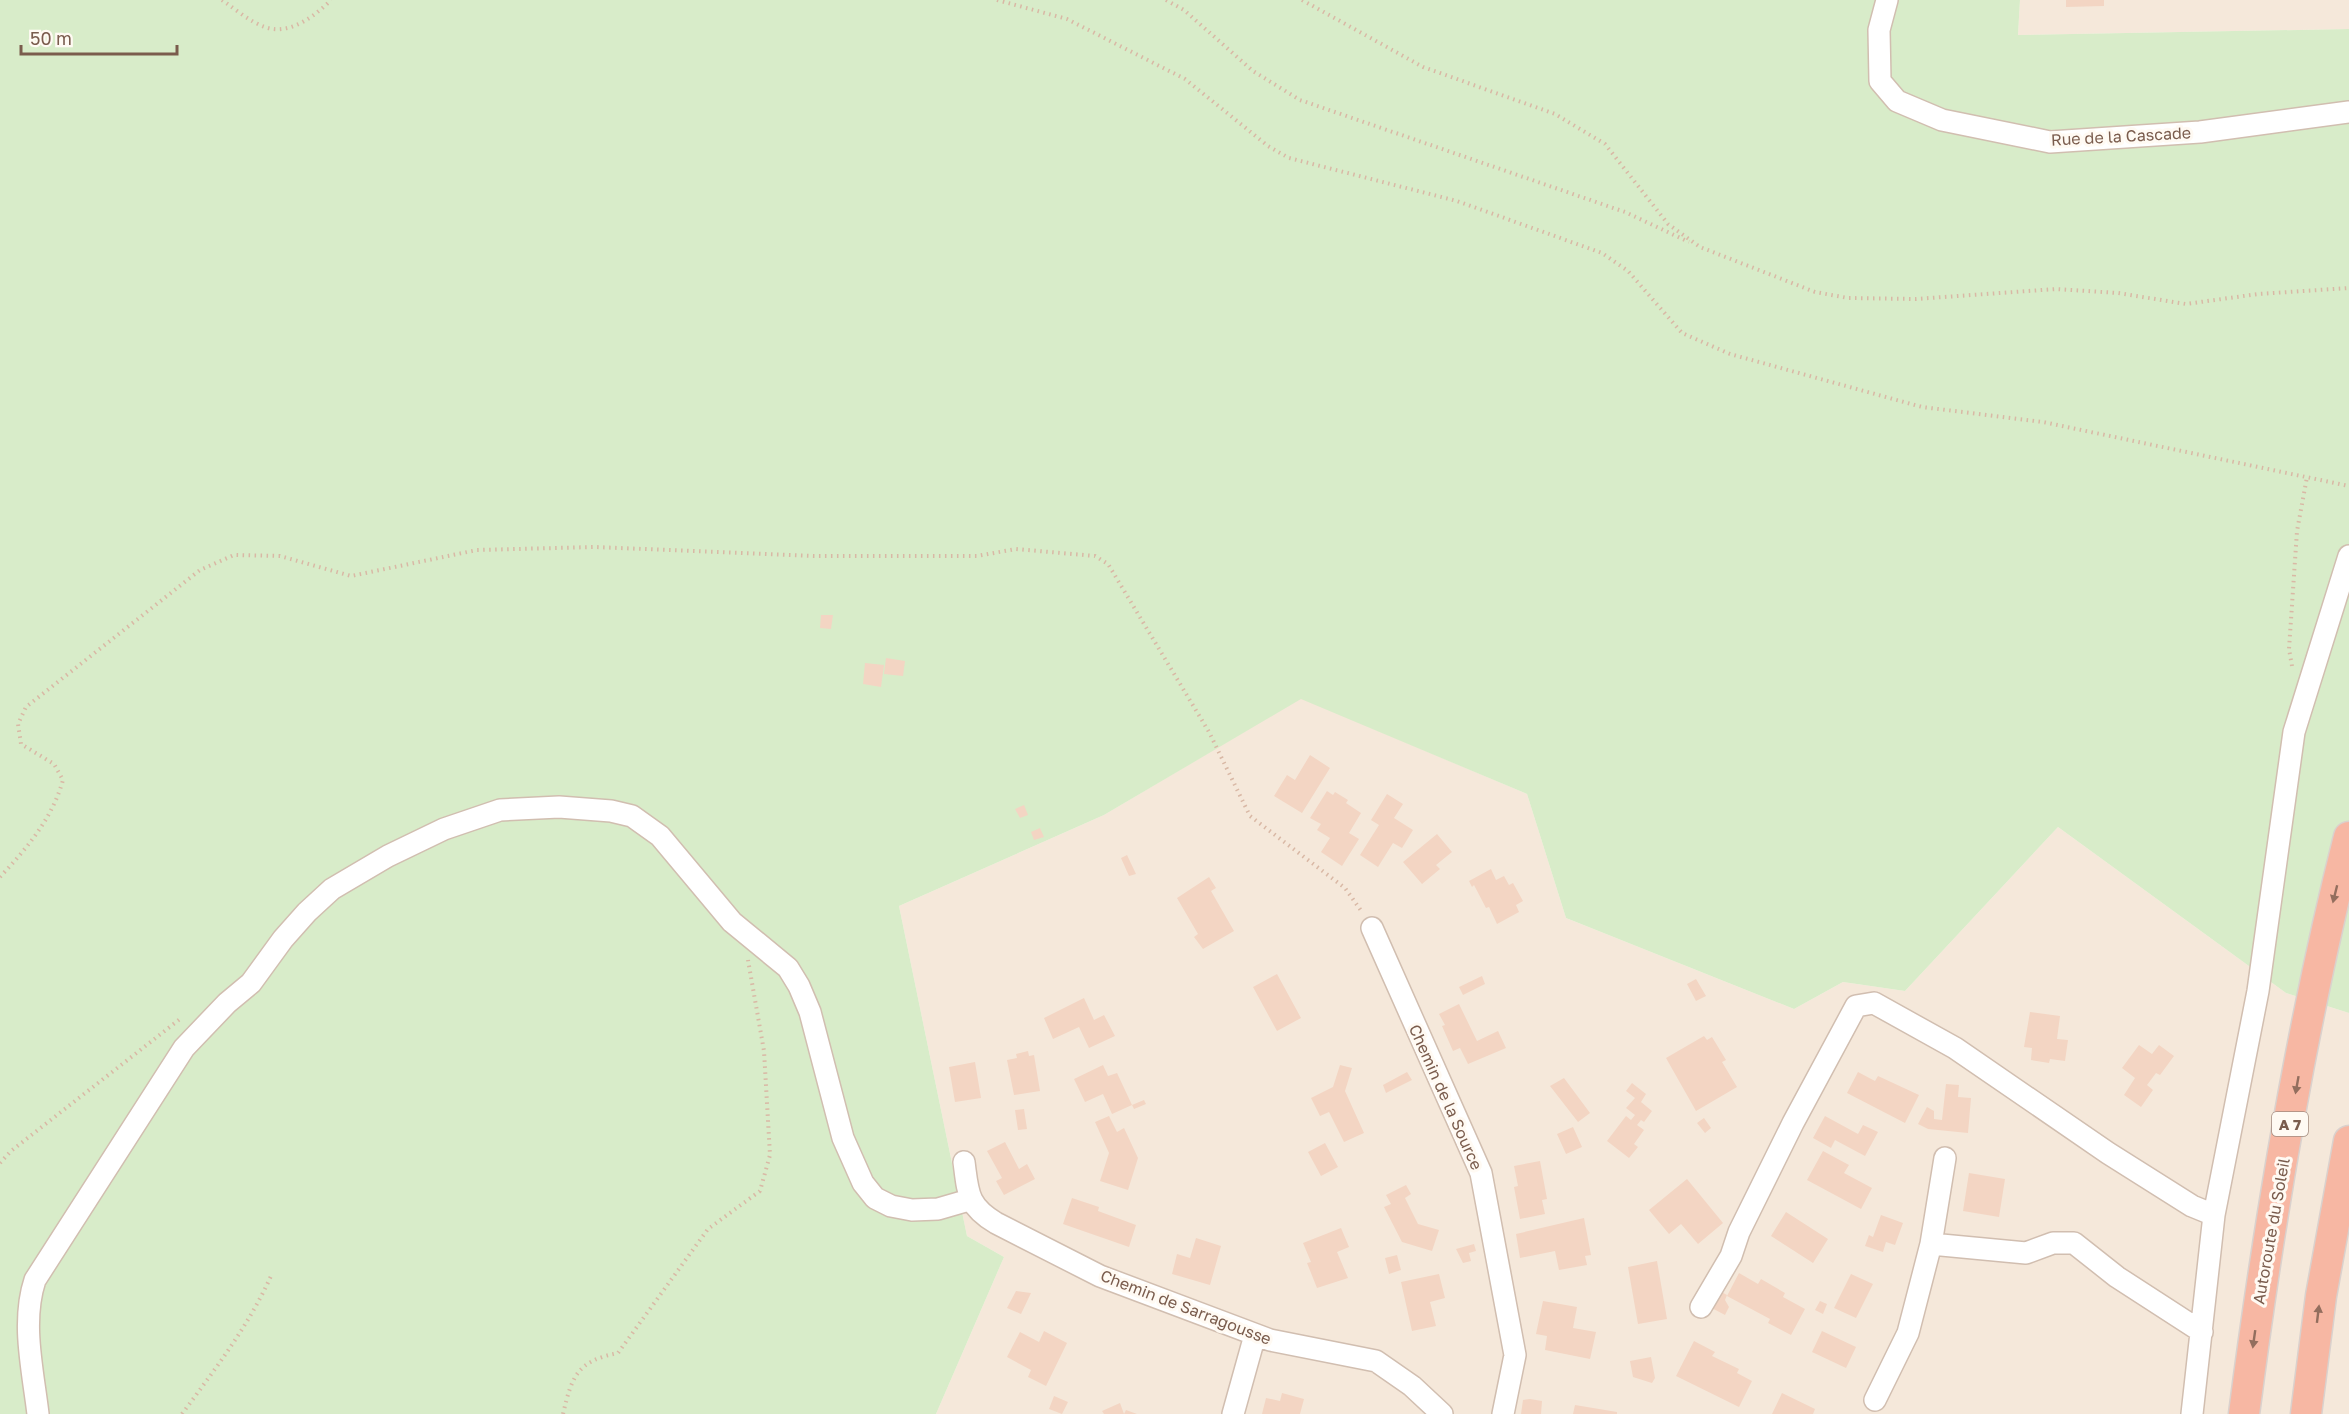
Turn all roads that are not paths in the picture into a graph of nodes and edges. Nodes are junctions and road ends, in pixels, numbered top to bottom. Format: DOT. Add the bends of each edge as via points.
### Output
graph roads {
  1 [pos="1887,0"];
  2 [pos="2349,112"];
  3 [pos="2349,556"];
  4 [pos="2349,837"];
  5 [pos="1372,928"];
  6 [pos="2349,1141"];
  7 [pos="1945,1158"];
  8 [pos="964,1162"];
  9 [pos="969,1200"];
  10 [pos="2214,1215"];
  11 [pos="1931,1244"];
  12 [pos="1701,1307"];
  13 [pos="2202,1332"];
  14 [pos="1255,1335"];
  15 [pos="1875,1400"];
  16 [pos="38,1414"];
  17 [pos="1233,1414"];
  18 [pos="1442,1414"];
  19 [pos="1503,1414"];
  20 [pos="2192,1414"];
  21 [pos="2244,1414"];
  22 [pos="2306,1414"];
  1 -- 2 [label="street, Rue de la Cascade" via="1880,30 1880,81 1897,101 1942,120 2050,142 2200,132"];
  3 -- 10 [label="street" via="2294,732 2258,991"];
  4 -- 21 [label="highway, Autoroute du Soleil / A 7, one-way" via="2319,962 2260,1294"];
  5 -- 19 [label="street, Chemin de la Source" via="1480,1173 1515,1355"];
  22 -- 6 [label="highway, one-way" via="2321,1296"];
  7 -- 11 [label="street"];
  8 -- 9 [label="street"];
  9 -- 14 [label="street, Chemin de Sarragousse" via="982,1215 1100,1276"];
  9 -- 16 [label="street" via="938,1209 912,1210 875,1198 863,1183 843,1138 810,1012 788,968 743,933 660,836 646,825 632,816 585,807 526,807 478,816 388,856 332,890 283,939 251,983 184,1048 35,1280 30,1294 29,1324"];
  10 -- 12 [label="street" via="2192,1206 2108,1153 1955,1048 1874,1003 1856,1006 1793,1123 1731,1256"];
  10 -- 13 [label="street"];
  11 -- 13 [label="street" via="2026,1252 2053,1243 2074,1243 2116,1277"];
  11 -- 15 [label="street" via="1908,1333"];
  13 -- 20 [label="street"];
  14 -- 17 [label="street"];
  14 -- 18 [label="street, Chemin de Sarragousse" via="1376,1361 1412,1386"];
}
